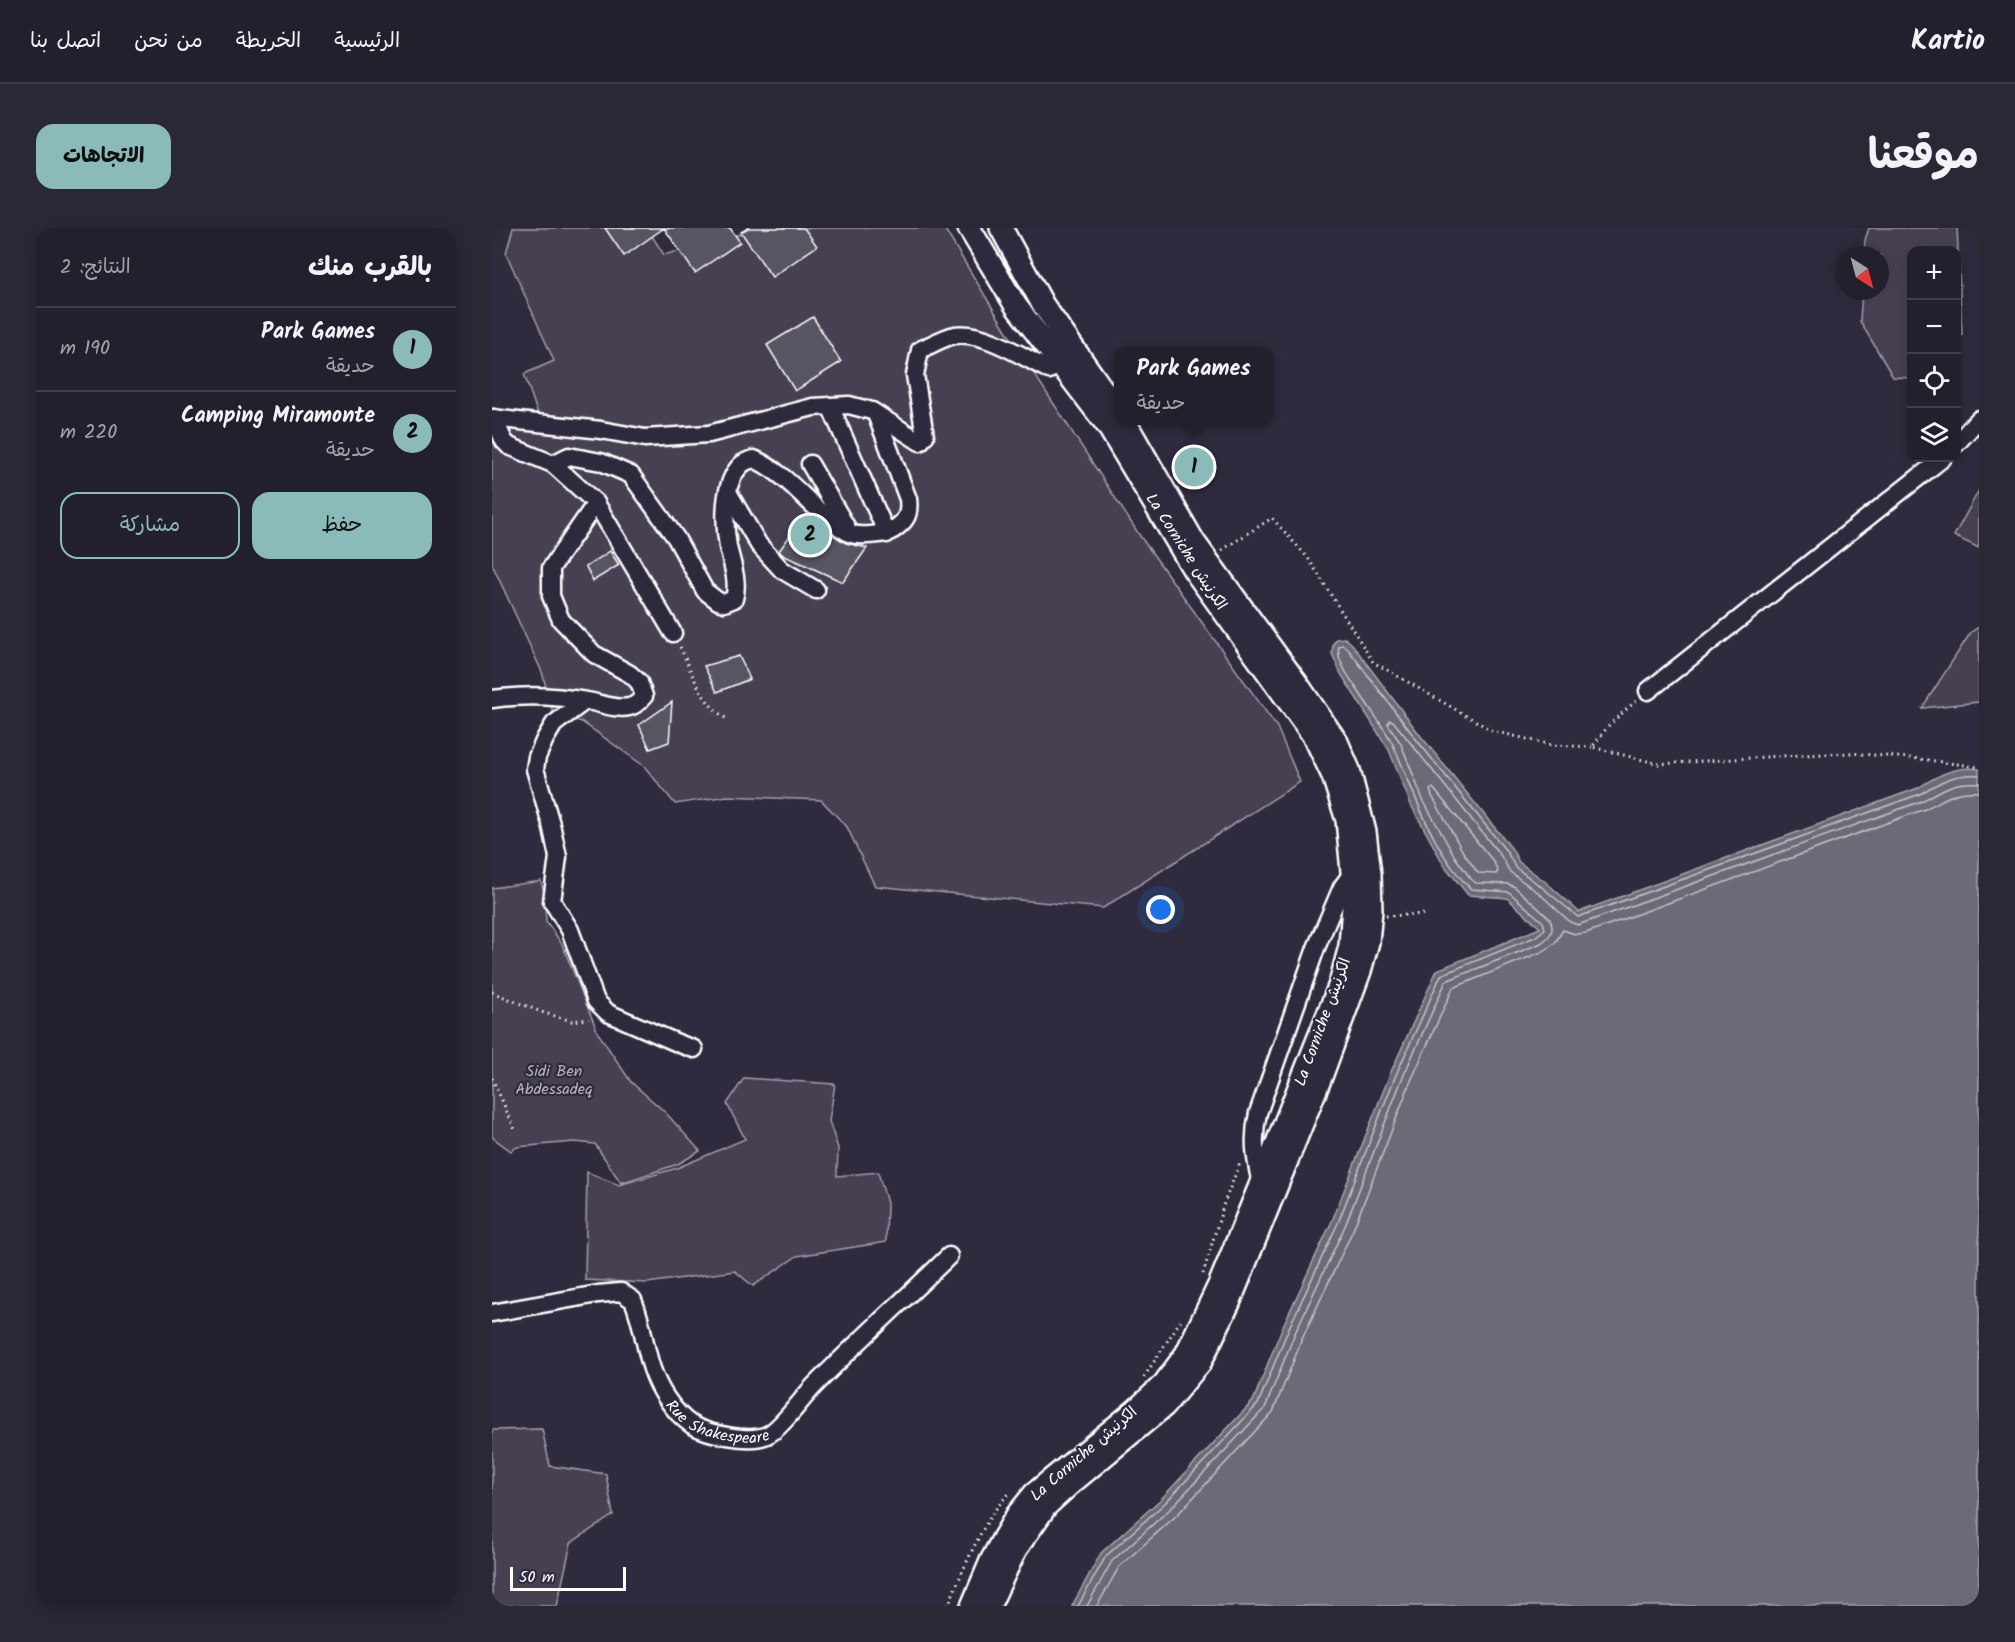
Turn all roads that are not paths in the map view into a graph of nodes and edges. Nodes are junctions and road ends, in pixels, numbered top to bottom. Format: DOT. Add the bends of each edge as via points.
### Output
graph roads {
  1 [pos="969,228"];
  2 [pos="1001,228"];
  3 [pos="1070,361"];
  4 [pos="830,406"];
  5 [pos="1114,408"];
  6 [pos="876,414"];
  7 [pos="493,418"];
  8 [pos="1979,419"];
  9 [pos="1127,425"];
  10 [pos="1961,439"];
  11 [pos="1938,462"];
  12 [pos="553,464"];
  13 [pos="810,464"];
  14 [pos="728,492"];
  15 [pos="596,503"];
  16 [pos="851,534"];
  17 [pos="887,534"];
  18 [pos="816,590"];
  19 [pos="673,633"];
  20 [pos="1648,691"];
  21 [pos="492,699"];
  22 [pos="585,701"];
  23 [pos="1353,872"];
  24 [pos="694,1049"];
  25 [pos="1262,1183"];
  26 [pos="950,1256"];
  27 [pos="492,1313"];
  28 [pos="972,1606"];
  29 [pos="989,1606"];
  1 -- 3 [label="main road, La Corniche الكرنيش" via="1016,306"];
  2 -- 3 [label="main road, La Corniche الكرنيش"];
  3 -- 5 [label="main road, La Corniche الكرنيش"];
  3 -- 6 [label="street" via="1049,370 995,343 971,335 953,335 920,350 915,375 926,436 923,440 910,437"];
  3 -- 23 [label="main road, La Corniche الكرنيش" via="1194,570 1315,738 1347,820"];
  4 -- 6 [label="street" via="855,406"];
  4 -- 7 [label="street" via="813,406 710,434 645,438"];
  4 -- 17 [label="street"];
  6 -- 17 [label="street" via="909,508 904,522"];
  7 -- 12 [label="street" via="509,446"];
  8 -- 10 [label="street"];
  9 -- 29 [label="main road, La Corniche الكرنيش" via="1194,542 1337,742 1349,770 1365,832 1371,910 1368,942 1321,1077 1238,1282 1200,1363 1164,1406 1046,1506 1016,1549"];
  11 -- 20 [label="street"];
  12 -- 14 [label="street" via="569,456 601,462 631,475 676,538 700,585 724,603 734,599 736,590 725,509"];
  12 -- 15 [label="street"];
  13 -- 16 [label="street"];
  14 -- 16 [label="street" via="742,464 754,459 767,464"];
  14 -- 18 [label="street" via="759,545 782,570"];
  15 -- 19 [label="street"];
  15 -- 22 [label="street" via="551,568 550,596 561,620 594,654 639,682 644,696 629,707"];
  16 -- 17 [label="street"];
  21 -- 22 [label="street"];
  22 -- 24 [label="street" via="554,724 535,766 558,857 552,901 570,930 596,1001 604,1010"];
  23 -- 25 [label="main road, La Corniche الكرنيش" via="1353,925 1340,984"];
  23 -- 25 [label="street" via="1342,887 1319,939 1258,1113 1254,1153"];
  25 -- 28 [label="main road, La Corniche الكرنيش" via="1186,1354 1143,1404 1035,1493 1017,1515 991,1561"];
  26 -- 27 [label="street, Rue Shakespeare" via="816,1384 776,1430 758,1437 704,1430 681,1415 660,1388 650,1366 633,1300 621,1292"];
}
